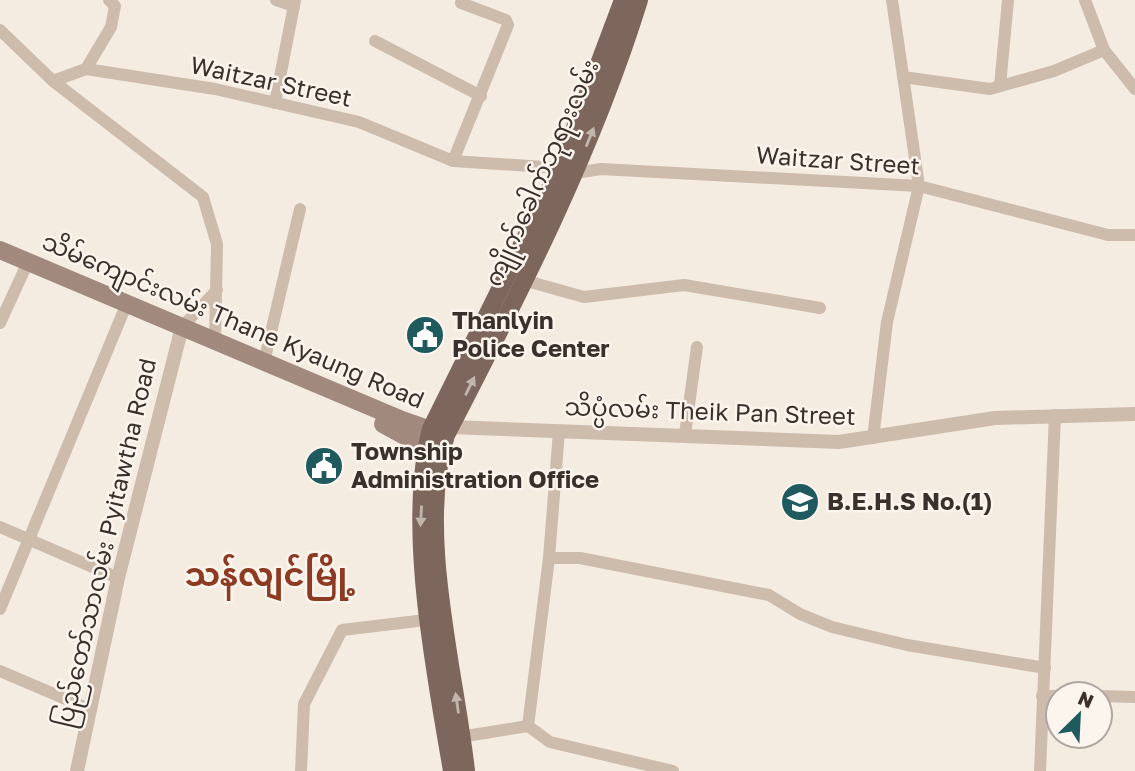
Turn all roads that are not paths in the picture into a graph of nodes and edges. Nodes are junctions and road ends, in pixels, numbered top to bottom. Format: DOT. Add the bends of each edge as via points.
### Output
graph roads {
  1 [pos="109,0"];
  2 [pos="276,0"];
  3 [pos="623,0"];
  4 [pos="639,0"];
  5 [pos="892,0"];
  6 [pos="1008,0"];
  7 [pos="1085,0"];
  8 [pos="294,3"];
  9 [pos="461,3"];
  10 [pos="0,30"];
  11 [pos="376,41"];
  12 [pos="1104,50"];
  13 [pos="86,69"];
  14 [pos="903,77"];
  15 [pos="53,82"];
  16 [pos="1000,86"];
  17 [pos="1135,89"];
  18 [pos="481,96"];
  19 [pos="275,103"];
  20 [pos="453,161"];
  21 [pos="568,170"];
  22 [pos="919,186"];
  23 [pos="300,209"];
  24 [pos="1135,235"];
  25 [pos="0,250"];
  26 [pos="0,259"];
  27 [pos="26,266"];
  28 [pos="523,280"];
  29 [pos="217,290"];
  30 [pos="125,308"];
  31 [pos="820,308"];
  32 [pos="0,323"];
  33 [pos="180,332"];
  34 [pos="215,341"];
  35 [pos="697,347"];
  36 [pos="264,362"];
  37 [pos="1055,415"];
  38 [pos="1135,415"];
  39 [pos="450,427"];
  40 [pos="432,429"];
  41 [pos="559,431"];
  42 [pos="685,434"];
  43 [pos="873,438"];
  44 [pos="433,451"];
  45 [pos="0,527"];
  46 [pos="29,540"];
  47 [pos="549,558"];
  48 [pos="118,578"];
  49 [pos="0,609"];
  50 [pos="438,619"];
  51 [pos="1045,668"];
  52 [pos="0,671"];
  53 [pos="1042,696"];
  54 [pos="1114,696"];
  55 [pos="1135,697"];
  56 [pos="89,709"];
  57 [pos="528,726"];
  58 [pos="455,738"];
  59 [pos="76,771"];
  60 [pos="301,771"];
  61 [pos="452,771"];
  62 [pos="466,771"];
  63 [pos="673,771"];
  64 [pos="1041,771"];
  1 -- 13 [label="street" via="115,6 111,27"];
  2 -- 8 [label="street"];
  3 -- 21 [label="main road, ကျိုက်ခေါက်ဘုရားလမ်း"];
  21 -- 4 [label="main road, ကျိုက်ခေါက်ဘုရားလမ်း, one-way" via="626,43"];
  5 -- 14 [label="street"];
  6 -- 16 [label="street"];
  7 -- 12 [label="street"];
  8 -- 19 [label="street"];
  9 -- 18 [label="street" via="508,22"];
  10 -- 15 [label="street"];
  11 -- 18 [label="street"];
  12 -- 16 [label="street"];
  12 -- 17 [label="street"];
  13 -- 15 [label="street"];
  13 -- 19 [label="street, Waitzar Street"];
  14 -- 16 [label="street" via="990,89"];
  14 -- 22 [label="street"];
  15 -- 29 [label="street" via="203,197 217,244"];
  18 -- 20 [label="street"];
  19 -- 20 [label="street, Waitzar Street" via="359,122"];
  20 -- 21 [label="street, Waitzar Street"];
  21 -- 22 [label="street, Waitzar Street"];
  21 -- 28 [label="main road, ကျိုက်ခေါက်ဘုရားလမ်း"];
  21 -- 40 [label="main road, ကျိုက်ခေါက်ဘုရားလမ်း"];
  22 -- 24 [label="street, Waitzar Street" via="1108,235"];
  22 -- 43 [label="street" via="887,321"];
  23 -- 36 [label="street"];
  25 -- 27 [label="main road, သိမ်ကျောင်းလမ်း Thane Kyaung Road"];
  26 -- 27 [label="main road, သိမ်ကျောင်းလမ်း Thane Kyaung Road"];
  27 -- 30 [label="main road, သိမ်ကျောင်းလမ်း Thane Kyaung Road"];
  27 -- 32 [label="street"];
  28 -- 31 [label="street" via="584,297 684,285"];
  39 -- 28 [label="main road, ကျိုက်ခေါက်ဘုရားလမ်း, one-way"];
  29 -- 33 [label="street"];
  29 -- 34 [label="street"];
  30 -- 33 [label="main road, သိမ်ကျောင်းလမ်း Thane Kyaung Road"];
  30 -- 46 [label="street"];
  33 -- 34 [label="main road, သိမ်ကျောင်းလမ်း Thane Kyaung Road"];
  33 -- 44 [label="main road, သိမ်ကျောင်းလမ်း Thane Kyaung Road" via="395,429"];
  33 -- 48 [label="street, ပြည်တော်သာလမ်း Pyitawtha Road"];
  34 -- 36 [label="main road, သိမ်ကျောင်းလမ်း Thane Kyaung Road"];
  35 -- 42 [label="street"];
  36 -- 40 [label="main road, သိမ်ကျောင်းလမ်း Thane Kyaung Road"];
  37 -- 38 [label="street, သိပ္ပံလမ်း Theik Pan Street"];
  37 -- 43 [label="street, သိပ္ပံလမ်း Theik Pan Street" via="995,418"];
  37 -- 51 [label="street"];
  39 -- 40 [label="main road, သိမ်ကျောင်းလမ်း Thane Kyaung Road"];
  39 -- 41 [label="street, သိပ္ပံလမ်း Theik Pan Street"];
  39 -- 44 [label="main road, ကျိုက်ခေါက်ဘုရားလမ်း"];
  40 -- 44 [label="main road, ကျိုက်ခေါက်ဘုရားလမ်း"];
  41 -- 42 [label="street, သိပ္ပံလမ်း Theik Pan Street"];
  41 -- 47 [label="street"];
  42 -- 43 [label="street, သိပ္ပံလမ်း Theik Pan Street" via="839,442"];
  44 -- 50 [label="main road, ကျိုက်ခေါက်ဘုရားလမ်း"];
  45 -- 46 [label="street"];
  46 -- 48 [label="street"];
  46 -- 49 [label="street"];
  47 -- 51 [label="street" via="580,558 769,595 832,627"];
  47 -- 57 [label="street"];
  48 -- 56 [label="street, ပြည်တော်သာလမ်း Pyitawtha Road"];
  50 -- 58 [label="main road, ကျိုက်ခေါက်ဘုရားလမ်း"];
  50 -- 60 [label="street" via="342,630 304,704"];
  51 -- 53 [label="street"];
  52 -- 56 [label="street"];
  53 -- 64 [label="street"];
  54 -- 55 [label="street"];
  56 -- 59 [label="street, ပြည်တော်သာလမ်း Pyitawtha Road"];
  57 -- 58 [label="street"];
  57 -- 63 [label="street" via="551,742"];
  58 -- 61 [label="main road, ကျိုက်ခေါက်ဘုရားလမ်း"];
  58 -- 62 [label="main road, ကျိုက်ခေါက်ဘုရားလမ်း"];
}
